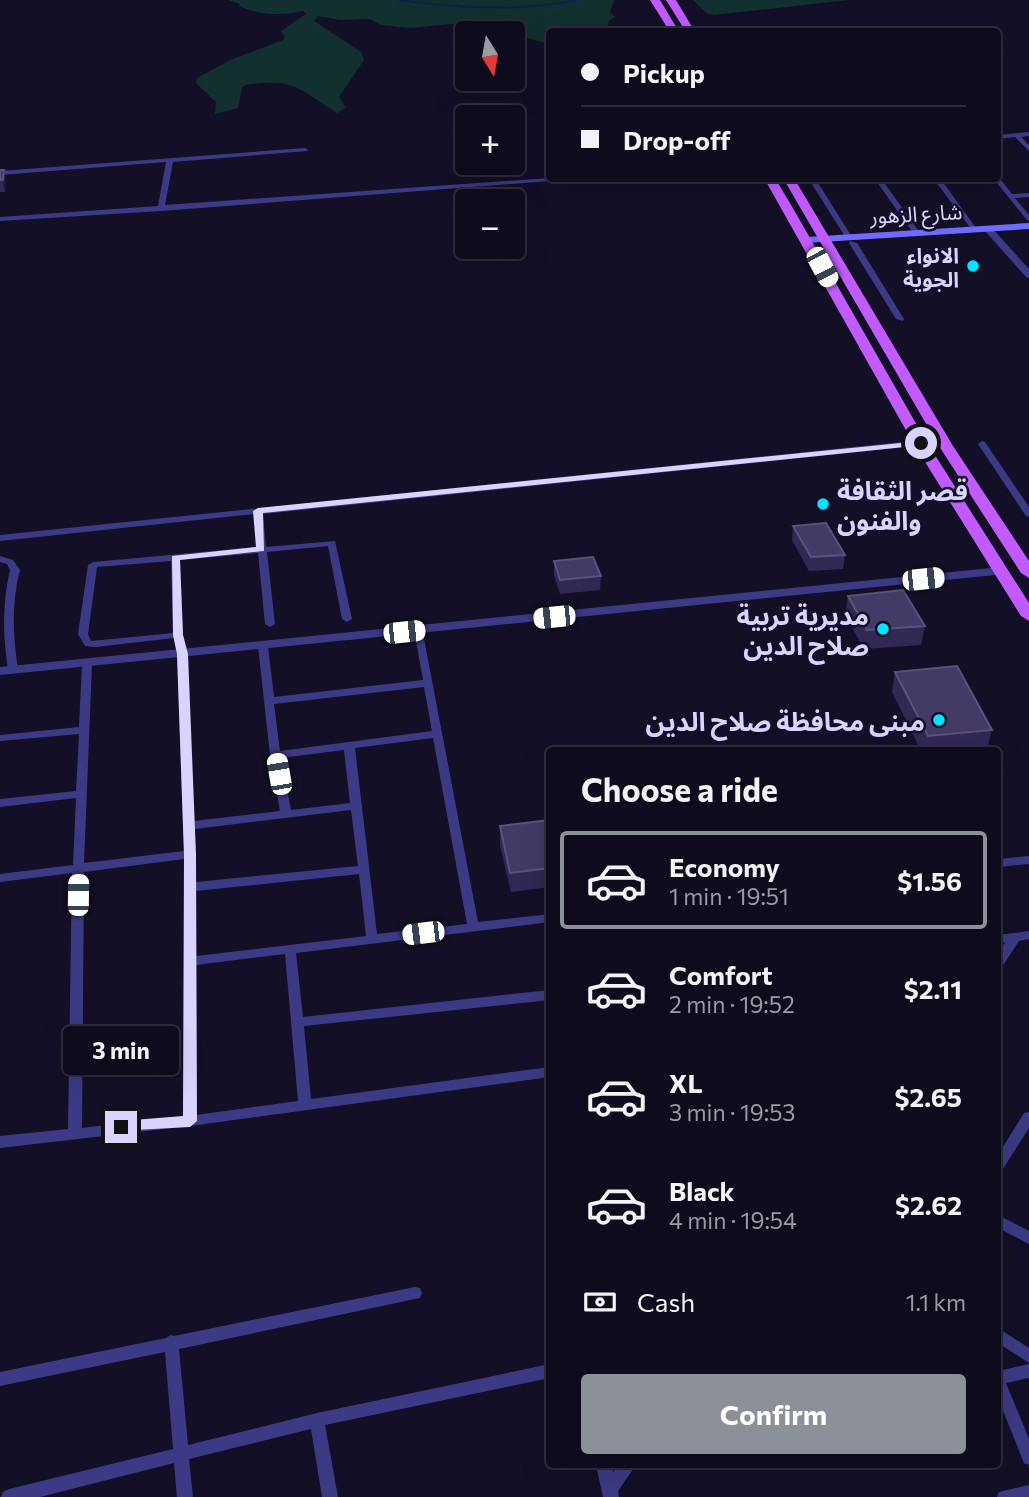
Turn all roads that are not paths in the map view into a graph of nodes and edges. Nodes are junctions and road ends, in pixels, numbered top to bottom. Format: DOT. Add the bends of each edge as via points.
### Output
graph roads {
  1 [pos="654,0"];
  2 [pos="671,0"];
  3 [pos="672,28"];
  4 [pos="688,28"];
  5 [pos="1029,134"];
  6 [pos="1016,135"];
  7 [pos="1001,136"];
  8 [pos="1029,149"];
  9 [pos="305,150"];
  10 [pos="170,160"];
  11 [pos="0,173"];
  12 [pos="546,181"];
  13 [pos="771,182"];
  14 [pos="790,182"];
  15 [pos="814,182"];
  16 [pos="880,182"];
  17 [pos="939,182"];
  18 [pos="999,182"];
  19 [pos="1029,195"];
  20 [pos="1010,196"];
  21 [pos="162,209"];
  22 [pos="0,219"];
  23 [pos="1029,219"];
  24 [pos="974,229"];
  25 [pos="1029,229"];
  26 [pos="991,231"];
  27 [pos="916,233"];
  28 [pos="850,240"];
  29 [pos="827,241"];
  30 [pos="808,243"];
  31 [pos="1029,275"];
  32 [pos="900,319"];
  33 [pos="921,443"];
  34 [pos="982,444"];
  35 [pos="258,511"];
  36 [pos="1029,514"];
  37 [pos="0,537"];
  38 [pos="261,549"];
  39 [pos="175,558"];
  40 [pos="0,559"];
  41 [pos="1001,571"];
  42 [pos="1029,573"];
  43 [pos="1029,616"];
  44 [pos="347,619"];
  45 [pos="270,624"];
  46 [pos="419,630"];
  47 [pos="178,635"];
  48 [pos="263,646"];
  49 [pos="182,654"];
  50 [pos="87,664"];
  51 [pos="6,671"];
  52 [pos="429,683"];
  53 [pos="269,701"];
  54 [pos="84,730"];
  55 [pos="438,734"];
  56 [pos="0,738"];
  57 [pos="349,746"];
  58 [pos="275,755"];
  59 [pos="81,794"];
  60 [pos="0,803"];
  61 [pos="356,806"];
  62 [pos="286,814"];
  63 [pos="188,826"];
  64 [pos="190,855"];
  65 [pos="1029,859"];
  66 [pos="1001,863"];
  67 [pos="78,869"];
  68 [pos="364,869"];
  69 [pos="0,878"];
  70 [pos="191,887"];
  71 [pos="546,918"];
  72 [pos="473,927"];
  73 [pos="1029,935"];
  74 [pos="1015,937"];
  75 [pos="372,939"];
  76 [pos="1001,939"];
  77 [pos="290,949"];
  78 [pos="1001,959"];
  79 [pos="190,961"];
  80 [pos="546,995"];
  81 [pos="298,1022"];
  82 [pos="546,1073"];
  83 [pos="305,1105"];
  84 [pos="1029,1116"];
  85 [pos="190,1121"];
  86 [pos="75,1132"];
  87 [pos="0,1142"];
  88 [pos="1001,1160"];
  89 [pos="1001,1223"];
  90 [pos="1029,1238"];
  91 [pos="415,1293"];
  92 [pos="1001,1337"];
  93 [pos="171,1342"];
  94 [pos="1029,1356"];
  95 [pos="1029,1371"];
  96 [pos="546,1372"];
  97 [pos="0,1379"];
  98 [pos="1001,1379"];
  99 [pos="1001,1388"];
  100 [pos="317,1420"];
  101 [pos="181,1452"];
  102 [pos="1029,1458"];
  103 [pos="605,1468"];
  104 [pos="626,1468"];
  105 [pos="610,1493"];
  106 [pos="1029,1493"];
  107 [pos="35,1494"];
  108 [pos="9,1497"];
  109 [pos="185,1497"];
  110 [pos="330,1497"];
  111 [pos="1005,1497"];
  1 -- 3 [label="main road"];
  2 -- 4 [label="main road"];
  5 -- 6 [label="street"];
  6 -- 7 [label="street"];
  6 -- 8 [label="street"];
  9 -- 10 [label="street"];
  10 -- 11 [label="street"];
  10 -- 21 [label="street"];
  12 -- 21 [label="street"];
  13 -- 30 [label="main road"];
  14 -- 29 [label="main road"];
  15 -- 28 [label="street"];
  16 -- 27 [label="street"];
  17 -- 24 [label="street"];
  18 -- 20 [label="street"];
  19 -- 20 [label="street"];
  20 -- 23 [label="street"];
  21 -- 22 [label="street"];
  24 -- 26 [label="main road, شارع الزهور"];
  24 -- 27 [label="main road, شارع الزهور"];
  25 -- 26 [label="main road, شارع الزهور"];
  26 -- 28 [label="main road, شارع الزهور"];
  26 -- 31 [label="street"];
  27 -- 28 [label="main road, شارع الزهور"];
  28 -- 29 [label="main road, شارع الزهور"];
  28 -- 32 [label="street"];
  29 -- 30 [label="main road, شارع الزهور"];
  29 -- 42 [label="main road" via="946,446"];
  30 -- 33 [label="main road"];
  33 -- 35 [label="street"];
  33 -- 41 [label="main road"];
  34 -- 36 [label="street"];
  35 -- 37 [label="street"];
  35 -- 38 [label="street"];
  38 -- 39 [label="street"];
  38 -- 44 [label="street" via="332,543"];
  38 -- 45 [label="street"];
  39 -- 47 [label="street"];
  39 -- 47 [label="street" via="93,565 83,634 88,644 96,645"];
  40 -- 51 [label="street" via="15,570 8,594"];
  41 -- 43 [label="main road"];
  41 -- 46 [label="street"];
  46 -- 48 [label="street"];
  46 -- 52 [label="street"];
  47 -- 49 [label="street"];
  48 -- 49 [label="street"];
  48 -- 53 [label="street"];
  49 -- 50 [label="street"];
  49 -- 63 [label="street"];
  50 -- 51 [label="street"];
  50 -- 54 [label="street"];
  52 -- 53 [label="street"];
  52 -- 55 [label="street"];
  53 -- 58 [label="street"];
  54 -- 56 [label="street"];
  54 -- 59 [label="street"];
  55 -- 57 [label="street"];
  55 -- 72 [label="street"];
  57 -- 58 [label="street"];
  57 -- 61 [label="street"];
  58 -- 62 [label="street"];
  59 -- 60 [label="street"];
  59 -- 67 [label="street"];
  61 -- 62 [label="street"];
  61 -- 68 [label="street"];
  62 -- 63 [label="street"];
  63 -- 64 [label="street"];
  64 -- 67 [label="street"];
  64 -- 70 [label="street"];
  65 -- 66 [label="street"];
  67 -- 69 [label="street"];
  67 -- 86 [label="street"];
  68 -- 70 [label="street"];
  68 -- 75 [label="street"];
  70 -- 79 [label="street"];
  71 -- 72 [label="street"];
  72 -- 75 [label="street"];
  73 -- 74 [label="street"];
  74 -- 76 [label="street"];
  74 -- 78 [label="street"];
  75 -- 77 [label="street"];
  77 -- 79 [label="street"];
  77 -- 81 [label="street"];
  79 -- 85 [label="street"];
  80 -- 81 [label="street"];
  81 -- 83 [label="street"];
  82 -- 83 [label="street"];
  83 -- 85 [label="street"];
  84 -- 88 [label="street"];
  85 -- 86 [label="street"];
  86 -- 87 [label="street"];
  89 -- 90 [label="street"];
  91 -- 93 [label="street"];
  92 -- 94 [label="street"];
  93 -- 97 [label="street"];
  93 -- 101 [label="street"];
  95 -- 98 [label="street"];
  96 -- 100 [label="street"];
  99 -- 102 [label="street"];
  100 -- 101 [label="street"];
  100 -- 110 [label="street"];
  101 -- 107 [label="street"];
  101 -- 109 [label="street"];
  103 -- 105 [label="street"];
  104 -- 105 [label="street"];
  106 -- 111 [label="street"];
  107 -- 108 [label="street"];
}
